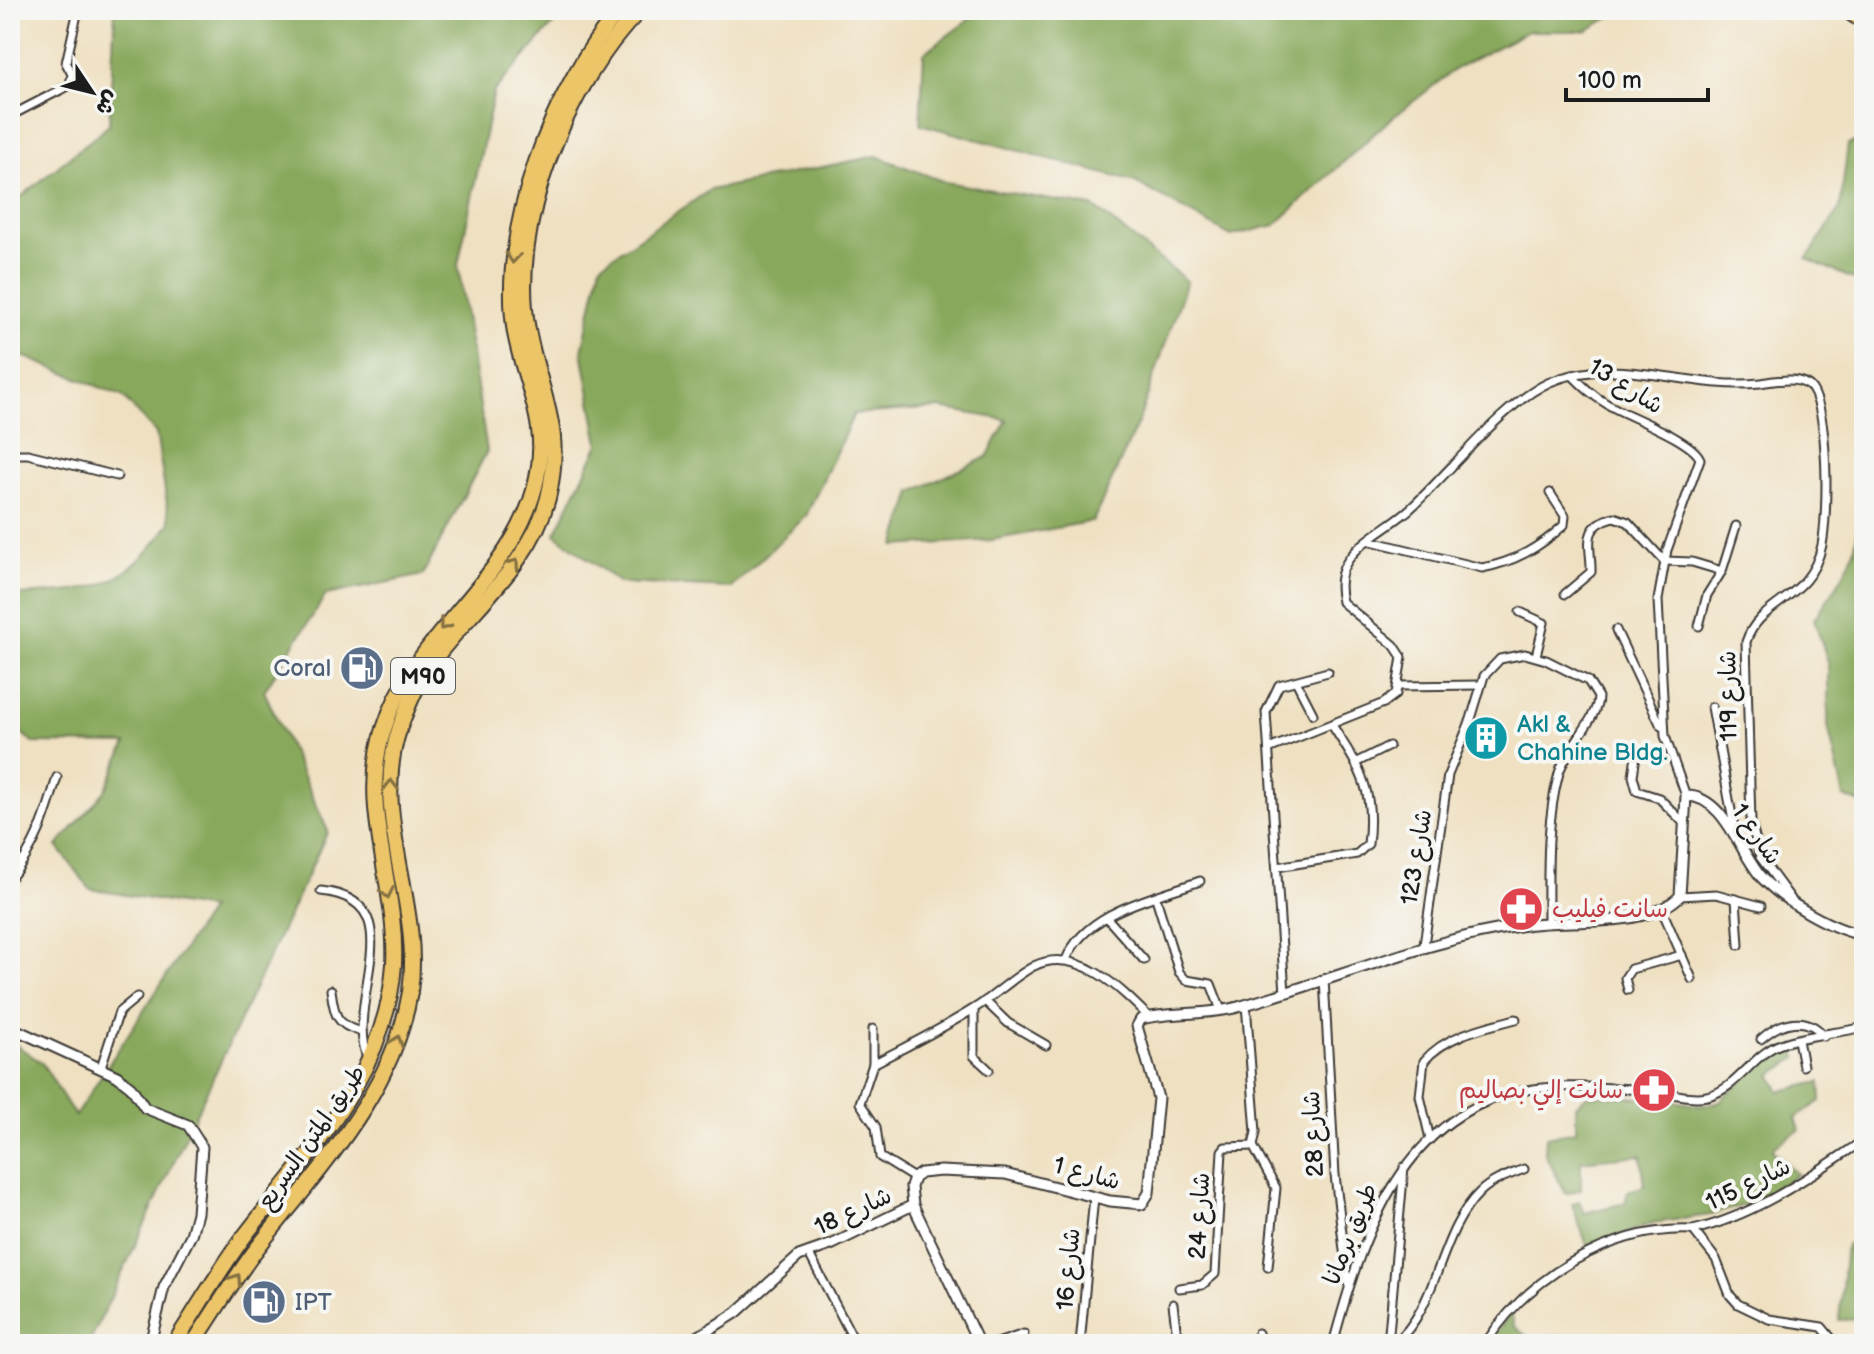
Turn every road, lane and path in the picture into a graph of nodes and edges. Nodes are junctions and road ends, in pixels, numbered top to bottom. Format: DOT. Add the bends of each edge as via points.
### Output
graph roads {
  1 [pos="78,10"];
  2 [pos="620,10"];
  3 [pos="640,10"];
  4 [pos="1846,10"];
  5 [pos="1864,22"];
  6 [pos="10,116"];
  7 [pos="1572,375"];
  8 [pos="10,454"];
  9 [pos="117,476"];
  10 [pos="1550,493"];
  11 [pos="1736,526"];
  12 [pos="1371,541"];
  13 [pos="1664,561"];
  14 [pos="1722,571"];
  15 [pos="1565,594"];
  16 [pos="1520,612"];
  17 [pos="1699,626"];
  18 [pos="1616,630"];
  19 [pos="1536,656"];
  20 [pos="1328,672"];
  21 [pos="1296,681"];
  22 [pos="1480,685"];
  23 [pos="1399,686"];
  24 [pos="1712,707"];
  25 [pos="1313,714"];
  26 [pos="1332,725"];
  27 [pos="1665,736"];
  28 [pos="1389,746"];
  29 [pos="1271,748"];
  30 [pos="1636,755"];
  31 [pos="1357,762"];
  32 [pos="57,777"];
  33 [pos="1686,796"];
  34 [pos="1683,822"];
  35 [pos="1737,842"];
  36 [pos="1277,867"];
  37 [pos="10,879"];
  38 [pos="1200,881"];
  39 [pos="321,891"];
  40 [pos="1680,896"];
  41 [pos="1156,898"];
  42 [pos="1736,899"];
  43 [pos="1791,899"];
  44 [pos="1761,906"];
  45 [pos="1662,910"];
  46 [pos="1107,918"];
  47 [pos="1548,922"];
  48 [pos="1864,935"];
  49 [pos="1424,945"];
  50 [pos="1739,945"];
  51 [pos="1682,955"];
  52 [pos="1066,960"];
  53 [pos="1144,960"];
  54 [pos="1324,979"];
  55 [pos="1692,979"];
  56 [pos="331,990"];
  57 [pos="1628,990"];
  58 [pos="1285,993"];
  59 [pos="137,997"];
  60 [pos="985,1001"];
  61 [pos="1246,1004"];
  62 [pos="974,1009"];
  63 [pos="1221,1010"];
  64 [pos="1149,1017"];
  65 [pos="1516,1019"];
  66 [pos="10,1027"];
  67 [pos="1864,1027"];
  68 [pos="873,1029"];
  69 [pos="359,1031"];
  70 [pos="1824,1036"];
  71 [pos="1761,1039"];
  72 [pos="1798,1040"];
  73 [pos="1046,1045"];
  74 [pos="369,1063"];
  75 [pos="873,1064"];
  76 [pos="1803,1066"];
  77 [pos="101,1067"];
  78 [pos="989,1070"];
  79 [pos="1430,1139"];
  80 [pos="1864,1140"];
  81 [pos="1253,1146"];
  82 [pos="1404,1166"];
  83 [pos="1524,1169"];
  84 [pos="914,1178"];
  85 [pos="1094,1197"];
  86 [pos="913,1205"];
  87 [pos="1693,1230"];
  88 [pos="808,1252"];
  89 [pos="1268,1267"];
  90 [pos="1349,1286"];
  91 [pos="1179,1288"];
  92 [pos="1173,1304"];
  93 [pos="1258,1333"];
  94 [pos="1024,1334"];
  95 [pos="150,1344"];
  96 [pos="174,1344"];
  97 [pos="193,1344"];
  98 [pos="686,1344"];
  99 [pos="856,1344"];
  100 [pos="979,1344"];
  101 [pos="994,1344"];
  102 [pos="1080,1344"];
  103 [pos="1178,1344"];
  104 [pos="1261,1344"];
  105 [pos="1333,1344"];
  106 [pos="1391,1344"];
  107 [pos="1485,1344"];
  108 [pos="1836,1344"];
  1 -- 6 [label="street" via="66,63 70,85"];
  2 -- 74 [label="highway, طريق المتن السريع / M90, one-way" via="574,72 542,151 514,243 512,313 542,434 532,498 501,560 413,668 383,730 373,790 394,964 387,1013"];
  97 -- 3 [label="highway, طريق المتن السريع / M90, one-way" via="374,1092 397,1043 413,951 391,823 390,775 398,734 431,663 509,572 547,502 554,437 528,329 530,236 557,140 586,77"];
  4 -- 5 [label="highway"];
  7 -- 12 [label="street, شارع 13" via="1539,388 1511,409"];
  7 -- 13 [label="street, شارع 13" via="1607,404 1698,453 1699,468"];
  7 -- 43 [label="street, شارع 119" via="1596,370 1746,385 1803,382 1811,388 1821,422 1824,518 1818,558 1806,582 1758,620 1746,642 1751,822 1760,857"];
  8 -- 9 [label="street"];
  10 -- 12 [label="street" via="1565,516 1564,525 1513,561 1482,568"];
  11 -- 14 [label="street"];
  12 -- 23 [label="street, شارع 13" via="1345,564 1340,592 1342,602 1399,651"];
  13 -- 14 [label="street"];
  13 -- 15 [label="street" via="1622,517 1608,518 1588,539 1591,572"];
  13 -- 27 [label="street, شارع 13" via="1657,631"];
  14 -- 17 [label="street" via="1707,595"];
  16 -- 19 [label="street" via="1544,623"];
  18 -- 27 [label="street"];
  19 -- 22 [label="street" via="1500,659"];
  19 -- 47 [label="street" via="1588,681 1598,697 1595,714 1566,753 1555,793"];
  20 -- 21 [label="street"];
  21 -- 25 [label="street"];
  21 -- 29 [label="street" via="1279,685 1268,703"];
  22 -- 23 [label="street"];
  22 -- 49 [label="street, شارع 123" via="1448,775"];
  23 -- 26 [label="street" via="1390,700"];
  24 -- 35 [label="street"];
  26 -- 29 [label="street"];
  26 -- 31 [label="street"];
  27 -- 33 [label="street, شارع 13"];
  28 -- 31 [label="street"];
  29 -- 36 [label="street"];
  30 -- 34 [label="street" via="1637,791 1659,798"];
  31 -- 36 [label="street" via="1371,812 1364,851"];
  32 -- 37 [label="street" via="46,821"];
  33 -- 34 [label="street"];
  33 -- 35 [label="street, شارع 1" via="1710,803"];
  34 -- 40 [label="street"];
  35 -- 43 [label="street, شارع 1" via="1766,882"];
  36 -- 58 [label="street"];
  38 -- 41 [label="street"];
  39 -- 69 [label="street" via="355,901 371,924 372,952"];
  40 -- 42 [label="street"];
  40 -- 45 [label="street"];
  41 -- 46 [label="street"];
  41 -- 63 [label="street" via="1179,972 1186,980 1211,984"];
  42 -- 44 [label="street"];
  42 -- 50 [label="street"];
  43 -- 48 [label="street, شارع 1" via="1822,922"];
  45 -- 47 [label="street" via="1629,919"];
  45 -- 51 [label="street"];
  46 -- 52 [label="street" via="1079,936"];
  46 -- 53 [label="street"];
  47 -- 49 [label="street"];
  49 -- 54 [label="street"];
  51 -- 55 [label="street"];
  51 -- 57 [label="street" via="1631,969 1625,978"];
  52 -- 60 [label="street" via="1036,965"];
  52 -- 64 [label="street" via="1117,986"];
  54 -- 58 [label="street"];
  54 -- 90 [label="street, شارع 28" via="1335,1175"];
  56 -- 69 [label="street" via="336,1019"];
  58 -- 61 [label="street"];
  59 -- 77 [label="street" via="119,1012"];
  60 -- 62 [label="street"];
  60 -- 73 [label="street" via="1008,1023"];
  61 -- 63 [label="street"];
  61 -- 81 [label="street"];
  62 -- 75 [label="street"];
  62 -- 78 [label="street" via="974,1056"];
  63 -- 64 [label="street"];
  64 -- 85 [label="street, شارع 1" via="1137,1026 1158,1098 1149,1193 1142,1204"];
  65 -- 79 [label="street" via="1441,1046 1424,1061 1420,1096"];
  66 -- 77 [label="street"];
  67 -- 70 [label="street, طريق برمانا"];
  68 -- 75 [label="street"];
  69 -- 74 [label="street"];
  70 -- 71 [label="street" via="1813,1023 1801,1021 1772,1029"];
  70 -- 72 [label="street, طريق برمانا"];
  72 -- 76 [label="street"];
  72 -- 79 [label="street, طريق برمانا" via="1779,1044 1705,1097 1556,1087 1517,1092 1474,1107"];
  74 -- 96 [label="highway, طريق المتن السريع / M90" via="345,1104 228,1259"];
  75 -- 84 [label="street" via="860,1098 862,1108 876,1127 880,1157"];
  77 -- 95 [label="street" via="127,1083 145,1108 188,1125 202,1147 195,1223 164,1287"];
  79 -- 82 [label="street, طريق برمانا"];
  80 -- 87 [label="street, شارع 115" via="1756,1208"];
  81 -- 89 [label="street" via="1276,1188"];
  81 -- 91 [label="street, شارع 24" via="1222,1151 1215,1274 1202,1285"];
  82 -- 90 [label="street, طريق برمانا" via="1372,1224"];
  82 -- 106 [label="street"];
  83 -- 106 [label="street" via="1490,1184 1476,1197 1417,1315"];
  84 -- 85 [label="street, شارع 1" via="929,1171 1005,1174"];
  84 -- 86 [label="street"];
  85 -- 102 [label="street, شارع 16"];
  86 -- 88 [label="street, شارع 18"];
  86 -- 100 [label="street"];
  87 -- 107 [label="street" via="1648,1232 1569,1263 1524,1298"];
  87 -- 108 [label="street, شارع 115" via="1716,1259 1738,1304 1769,1319 1822,1327"];
  88 -- 98 [label="street, شارع 18" via="791,1260 736,1313"];
  88 -- 99 [label="street"];
  90 -- 105 [label="street, طريق برمانا"];
  92 -- 103 [label="street"];
  93 -- 104 [label="street"];
  94 -- 101 [label="street"];
}
